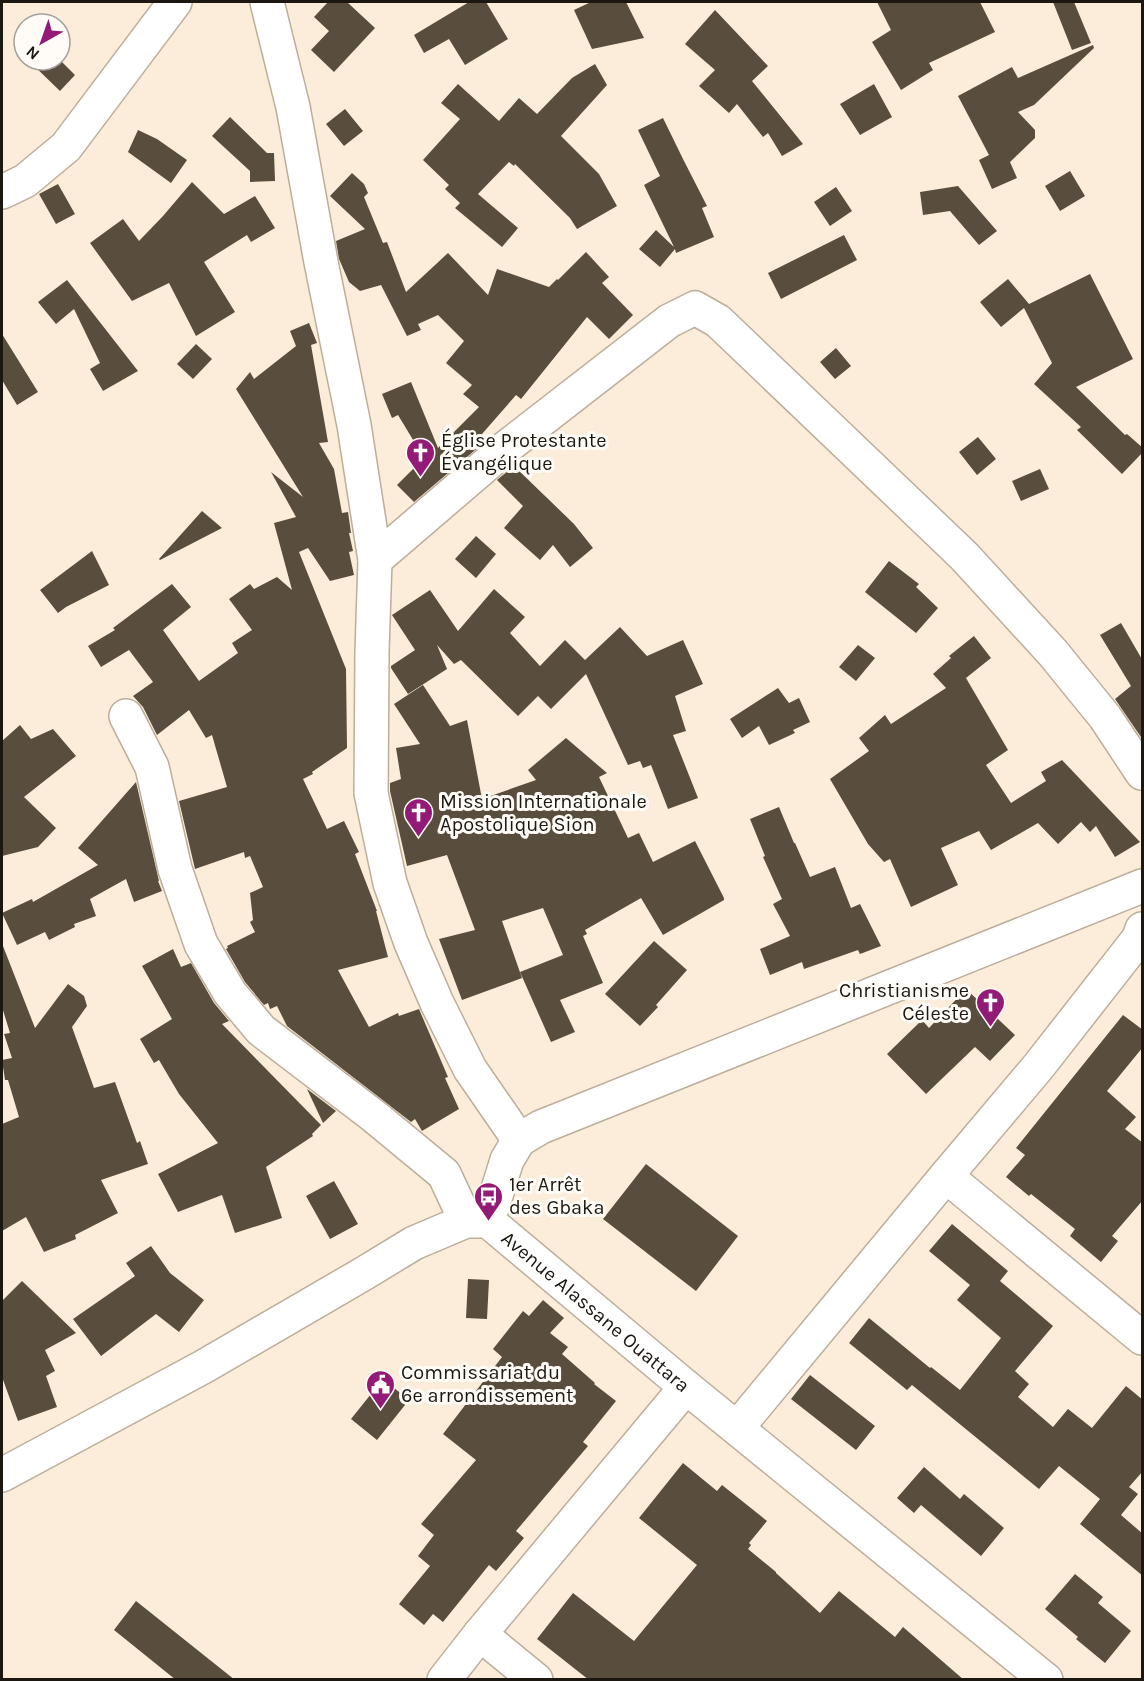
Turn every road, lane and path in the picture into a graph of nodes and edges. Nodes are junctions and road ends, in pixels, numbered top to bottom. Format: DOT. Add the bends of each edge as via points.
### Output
graph roads {
  1 [pos="175,2"];
  2 [pos="267,2"];
  3 [pos="2,192"];
  4 [pos="375,560"];
  5 [pos="126,716"];
  6 [pos="1143,773"];
  7 [pos="1143,886"];
  8 [pos="1141,936"];
  9 [pos="519,1140"];
  10 [pos="946,1176"];
  11 [pos="477,1221"];
  12 [pos="1143,1338"];
  13 [pos="686,1387"];
  14 [pos="737,1428"];
  15 [pos="2,1475"];
  16 [pos="480,1634"];
  17 [pos="444,1680"];
  18 [pos="536,1680"];
  19 [pos="1046,1680"];
  1 -- 3 [label="street" via="66,147 25,181"];
  2 -- 4 [label="street" via="293,107 354,425"];
  4 -- 6 [label="street" via="508,446 669,321 695,308 718,321 964,556 1053,653 1105,717"];
  4 -- 9 [label="street" via="371,793 390,883 411,943 465,1060"];
  5 -- 11 [label="street" via="152,767 175,869 201,944 230,993 261,1030 444,1174"];
  7 -- 9 [label="street" via="541,1127"];
  8 -- 10 [label="street"];
  9 -- 11 [label="street"];
  10 -- 12 [label="street"];
  10 -- 14 [label="street"];
  11 -- 13 [label="street, Avenue Alassane Ouattara"];
  11 -- 15 [label="street" via="414,1243 202,1367"];
  13 -- 14 [label="street, Avenue Alassane Ouattara"];
  13 -- 16 [label="street"];
  14 -- 19 [label="street, Avenue Alassane Ouattara"];
  16 -- 17 [label="street"];
  16 -- 18 [label="street"];
}
